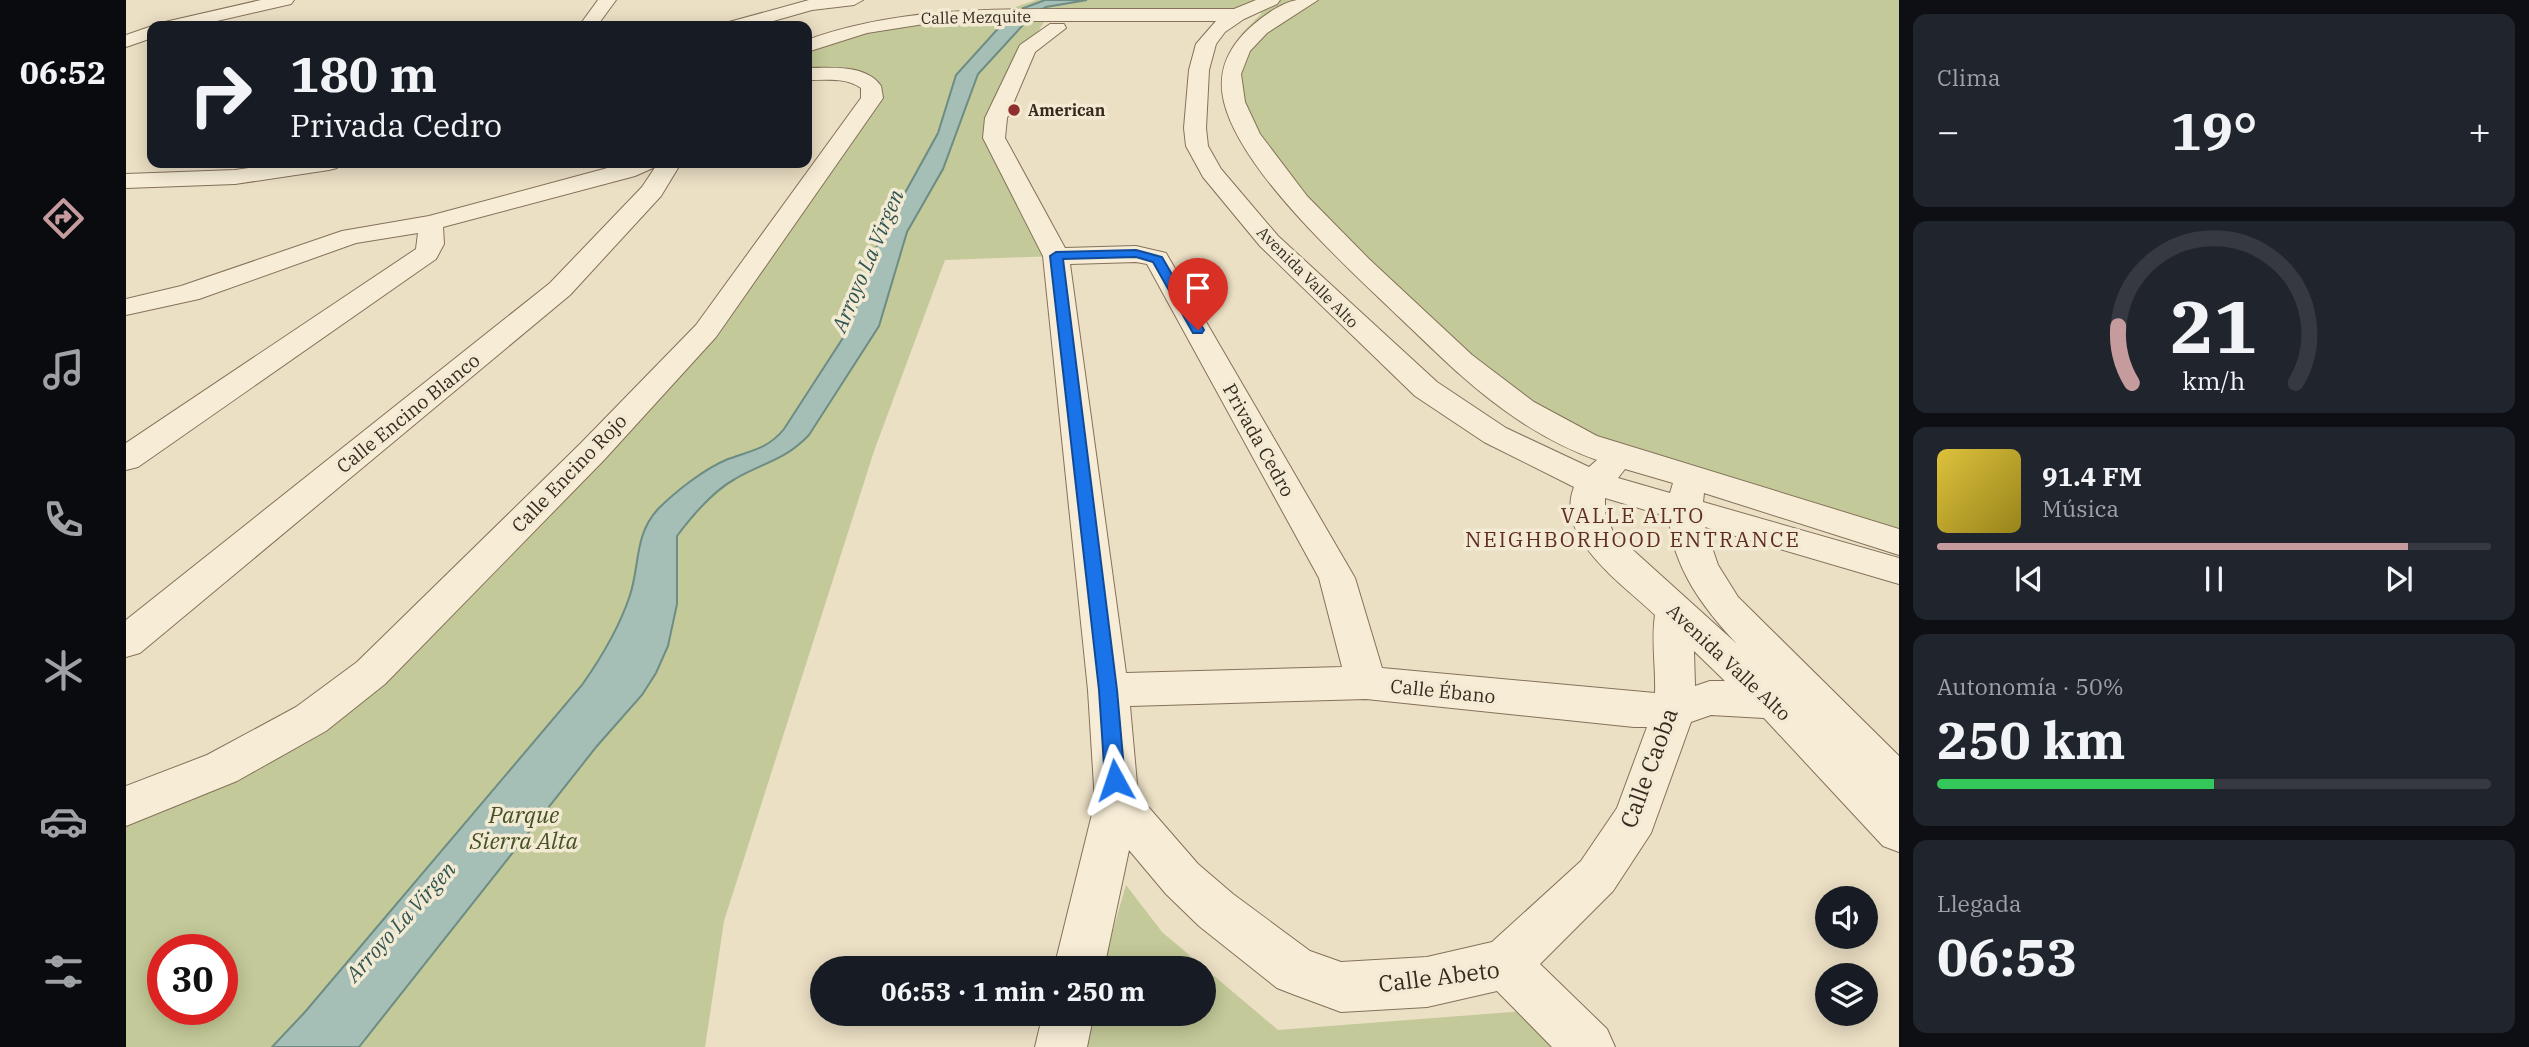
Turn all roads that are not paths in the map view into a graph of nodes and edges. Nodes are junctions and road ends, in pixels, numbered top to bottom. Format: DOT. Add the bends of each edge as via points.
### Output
graph roads {
  1 [pos="285,0"];
  2 [pos="607,0"];
  3 [pos="854,0"];
  4 [pos="1271,0"];
  5 [pos="1309,0"];
  6 [pos="1149,15"];
  7 [pos="1237,15"];
  8 [pos="194,21"];
  9 [pos="591,21"];
  10 [pos="754,21"];
  11 [pos="1057,28"];
  12 [pos="147,35"];
  13 [pos="126,41"];
  14 [pos="812,44"];
  15 [pos="1206,44"];
  16 [pos="812,74"];
  17 [pos="295,168"];
  18 [pos="657,168"];
  19 [pos="641,175"];
  20 [pos="131,183"];
  21 [pos="430,223"];
  22 [pos="1056,256"];
  23 [pos="126,307"];
  24 [pos="126,459"];
  25 [pos="1607,470"];
  26 [pos="1687,492"];
  27 [pos="1899,542"];
  28 [pos="1899,571"];
  29 [pos="1675,610"];
  30 [pos="126,642"];
  31 [pos="1366,683"];
  32 [pos="1108,690"];
  33 [pos="1775,703"];
  34 [pos="1674,711"];
  35 [pos="1899,785"];
  36 [pos="1117,803"];
  37 [pos="126,806"];
  38 [pos="1899,832"];
  39 [pos="1082,956"];
  40 [pos="1505,964"];
  41 [pos="1066,1026"];
  42 [pos="1061,1047"];
  43 [pos="1589,1047"];
  1 -- 8 [label="street"];
  2 -- 9 [label="street"];
  3 -- 10 [label="street" via="811,5"];
  4 -- 7 [label="street"];
  5 -- 25 [label="street, Avenida Valle Alto" via="1248,40 1231,73 1234,102 1278,177 1332,239 1492,387 1570,437"];
  6 -- 7 [label="street, Calle Mezquite"];
  6 -- 14 [label="street, Calle Mezquite" via="907,19 850,30"];
  6 -- 15 [label="street, Calle Mezquite" via="1187,29"];
  7 -- 15 [label="street"];
  11 -- 22 [label="street" via="1027,50 996,118 994,138"];
  12 -- 13 [label="street"];
  15 -- 25 [label="street, Avenida Valle Alto" via="1199,70 1197,146 1211,172 1269,241 1426,389 1495,435"];
  16 -- 37 [label="street, Calle Encino Rojo" via="854,76 871,86 872,98 705,331 592,452 371,673 311,719 222,768"];
  17 -- 20 [label="street"];
  18 -- 19 [label="street, Calle Encino Blanco"];
  19 -- 21 [label="street"];
  19 -- 30 [label="street, Calle Encino Blanco" via="560,289"];
  21 -- 23 [label="street" via="351,236 189,293"];
  21 -- 24 [label="street" via="427,253"];
  22 -- 31 [label="street, Privada Cedro" via="1136,254 1157,259 1336,578"];
  22 -- 32 [label="street"];
  25 -- 26 [label="street, Avenida Valle Alto"];
  25 -- 29 [label="street, Avenida Valle Alto" via="1586,511 1591,529 1626,568"];
  26 -- 27 [label="street, Avenida Valle Alto"];
  26 -- 28 [label="street, Avenida Valle Alto"];
  26 -- 35 [label="street, Avenida Valle Alto" via="1691,547 1702,577 1725,607"];
  29 -- 33 [label="street, Avenida Valle Alto"];
  29 -- 34 [label="street, Calle Caoba"];
  31 -- 32 [label="street, Calle Ébano"];
  31 -- 34 [label="street, Calle Ébano"];
  32 -- 36 [label="street"];
  33 -- 34 [label="street, Calle Ébano" via="1710,698"];
  33 -- 38 [label="street, Avenida Valle Alto"];
  34 -- 40 [label="street, Calle Caoba" via="1635,819 1597,876"];
  36 -- 39 [label="street"];
  36 -- 40 [label="street, Calle Abeto" via="1182,879 1295,970 1341,987 1378,986 1427,982"];
  40 -- 43 [label="street, Calle Abeto"];
  41 -- 42 [label="street"];
}
